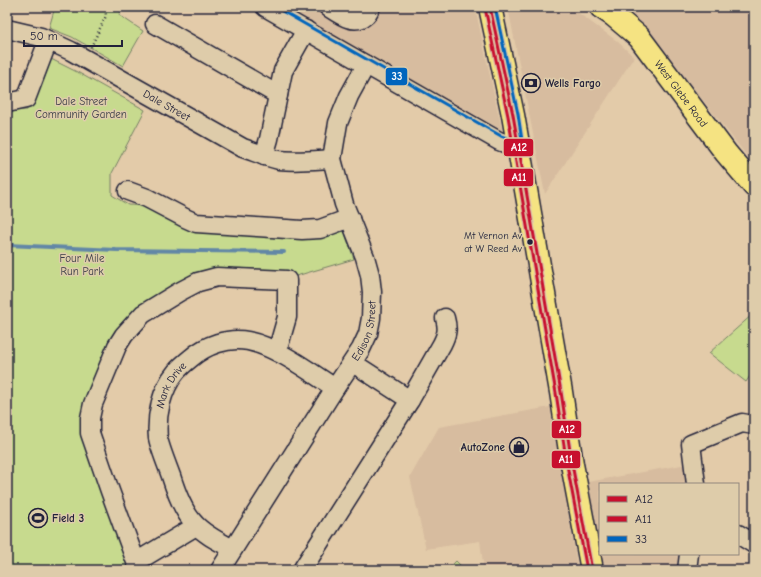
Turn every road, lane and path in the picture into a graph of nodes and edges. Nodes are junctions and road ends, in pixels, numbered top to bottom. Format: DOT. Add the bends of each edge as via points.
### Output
graph roads {
  1 [pos="105,7"];
  2 [pos="265,7"];
  3 [pos="328,7"];
  4 [pos="371,7"];
  5 [pos="490,7"];
  6 [pos="601,7"];
  7 [pos="155,24"];
  8 [pos="7,29"];
  9 [pos="306,30"];
  10 [pos="48,41"];
  11 [pos="86,60"];
  12 [pos="366,65"];
  13 [pos="278,95"];
  14 [pos="7,101"];
  15 [pos="518,148"];
  16 [pos="264,156"];
  17 [pos="332,159"];
  18 [pos="754,186"];
  19 [pos="128,191"];
  20 [pos="350,218"];
  21 [pos="445,318"];
  22 [pos="277,352"];
  23 [pos="352,363"];
  24 [pos="336,388"];
  25 [pos="410,400"];
  26 [pos="754,425"];
  27 [pos="696,483"];
  28 [pos="196,526"];
  29 [pos="739,535"];
  30 [pos="754,544"];
  31 [pos="233,549"];
  32 [pos="689,555"];
  33 [pos="220,570"];
  34 [pos="302,570"];
  35 [pos="592,570"];
  36 [pos="687,570"];
  1 -- 11 [label="path" via="106,16"];
  2 -- 9 [label="street"];
  3 -- 4 [label="street" via="347,18 358,20 366,15"];
  5 -- 15 [label="main road"];
  6 -- 18 [label="main road, West Glebe Road" via="639,37 726,153"];
  7 -- 13 [label="street"];
  8 -- 10 [label="street, Dale Street"];
  9 -- 12 [label="street"];
  9 -- 13 [label="street" via="283,71"];
  10 -- 11 [label="street, Dale Street" via="71,50"];
  10 -- 14 [label="street" via="26,98"];
  11 -- 16 [label="street, Dale Street" via="243,148"];
  12 -- 15 [label="street" via="499,141"];
  12 -- 17 [label="street, Edison Street" via="338,123"];
  13 -- 16 [label="street" via="270,139"];
  15 -- 35 [label="main road"];
  16 -- 17 [label="street, Dale Street" via="297,161"];
  17 -- 20 [label="street, Edison Street"];
  19 -- 20 [label="street" via="196,223 302,230 320,229"];
  20 -- 23 [label="street, Edison Street" via="365,257 372,292 368,334 362,350"];
  21 -- 25 [label="street" via="448,326 446,336"];
  22 -- 24 [label="street, Mark Drive"];
  22 -- 28 [label="street, Mark Drive" via="261,344 233,340 208,347 183,365 165,390 158,421 158,440 186,514"];
  22 -- 28 [label="street" via="287,317 287,280 217,277 198,282 143,314 117,346 93,404 90,433 136,562"];
  23 -- 24 [label="street, Edison Street"];
  23 -- 25 [label="street"];
  24 -- 31 [label="street, Edison Street"];
  25 -- 34 [label="street"];
  26 -- 27 [label="street" via="742,423 691,444"];
  28 -- 31 [label="street, Mark Drive"];
  29 -- 30 [label="street"];
  31 -- 33 [label="street, Edison Street"];
  32 -- 36 [label="street"];
}
